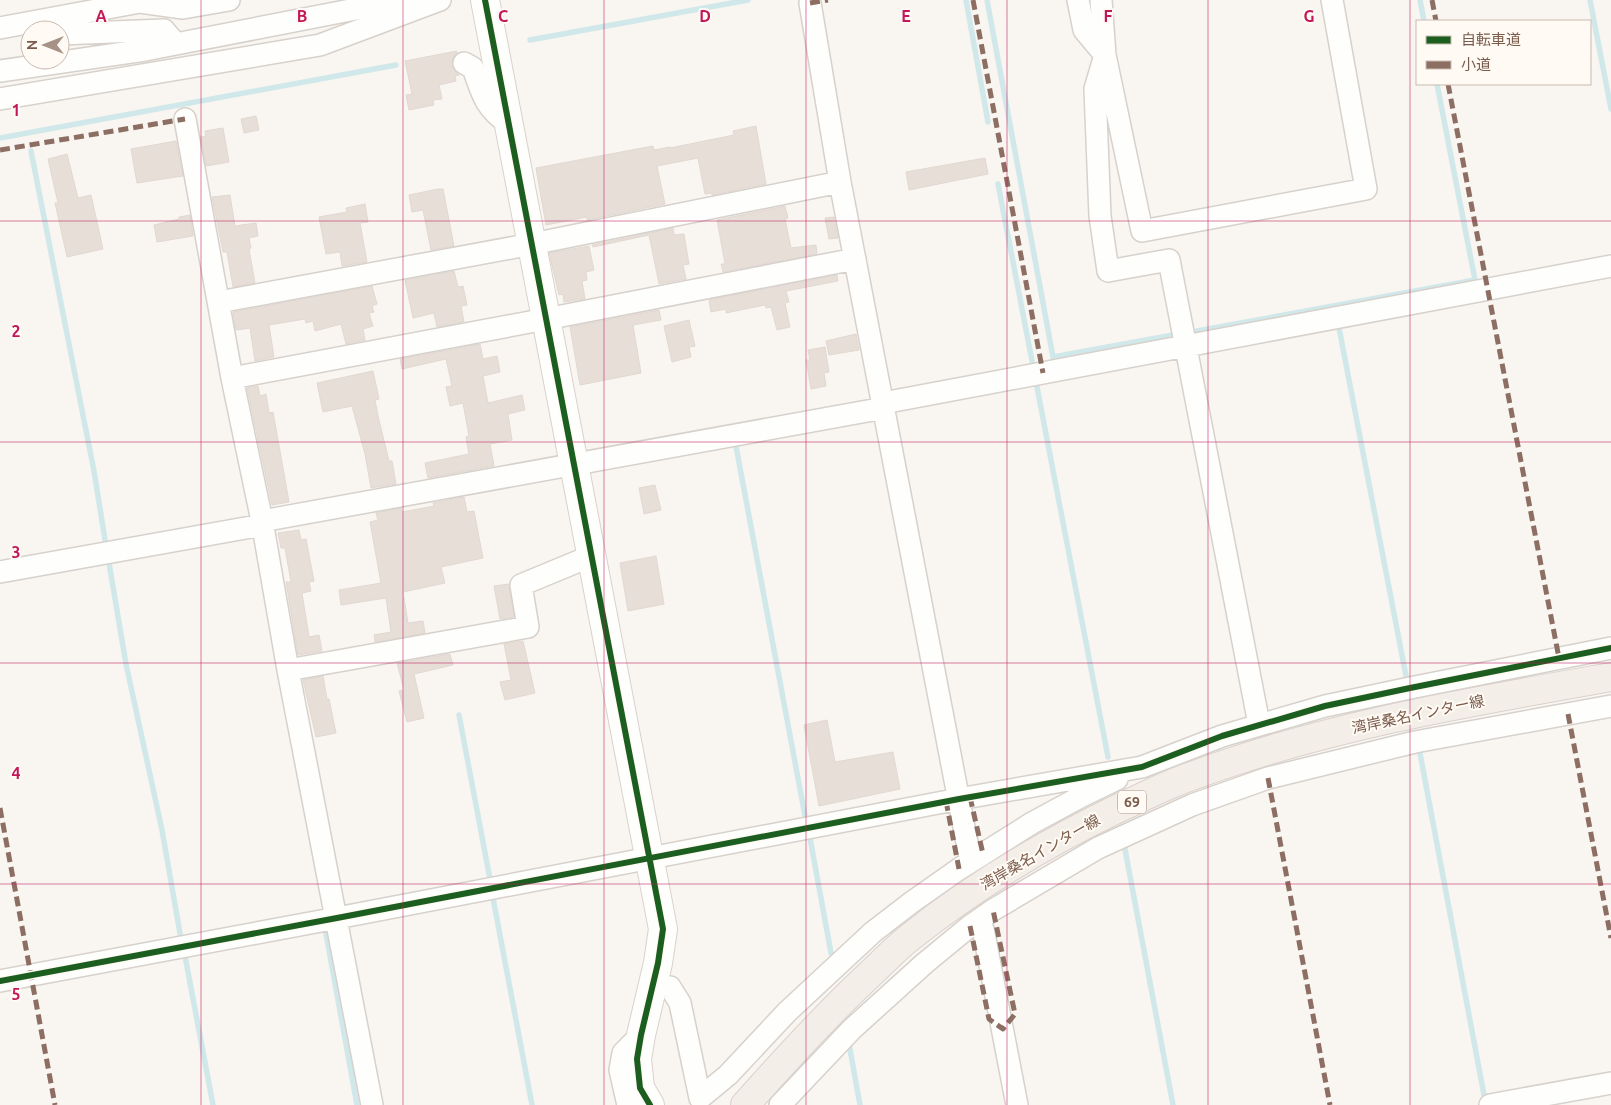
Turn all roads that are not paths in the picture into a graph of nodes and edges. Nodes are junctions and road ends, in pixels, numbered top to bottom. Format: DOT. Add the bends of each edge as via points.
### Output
graph roads {
  1 [pos="228,0"];
  2 [pos="402,0"];
  3 [pos="440,0"];
  4 [pos="485,0"];
  5 [pos="1078,0"];
  6 [pos="1102,0"];
  7 [pos="1332,0"];
  8 [pos="810,3"];
  9 [pos="1,28"];
  10 [pos="20,32"];
  11 [pos="70,34"];
  12 [pos="176,44"];
  13 [pos="1105,55"];
  14 [pos="464,63"];
  15 [pos="0,72"];
  16 [pos="0,99"];
  17 [pos="185,119"];
  18 [pos="509,124"];
  19 [pos="840,182"];
  20 [pos="532,244"];
  21 [pos="855,259"];
  22 [pos="1611,266"];
  23 [pos="219,302"];
  24 [pos="546,319"];
  25 [pos="1186,346"];
  26 [pos="232,378"];
  27 [pos="884,406"];
  28 [pos="574,464"];
  29 [pos="262,523"];
  30 [pos="591,556"];
  31 [pos="0,572"];
  32 [pos="1611,648"];
  33 [pos="288,670"];
  34 [pos="1611,677"];
  35 [pos="1611,706"];
  36 [pos="1259,724"];
  37 [pos="1142,767"];
  38 [pos="959,799"];
  39 [pos="969,853"];
  40 [pos="649,858"];
  41 [pos="337,918"];
  42 [pos="983,929"];
  43 [pos="0,981"];
  44 [pos="654,984"];
  45 [pos="641,1035"];
  46 [pos="1611,1083"];
  47 [pos="372,1105"];
  48 [pos="628,1105"];
  49 [pos="650,1105"];
  50 [pos="745,1105"];
  51 [pos="780,1105"];
  52 [pos="1017,1105"];
  53 [pos="1490,1105"];
  1 -- 9 [label="street" via="184,8 140,2"];
  2 -- 12 [label="street"];
  3 -- 16 [label="street" via="320,45"];
  4 -- 18 [label="street"];
  5 -- 13 [label="street" via="1084,30"];
  6 -- 13 [label="street"];
  7 -- 13 [label="street" via="1366,189 1142,231"];
  8 -- 19 [label="street"];
  9 -- 10 [label="street"];
  11 -- 12 [label="street" via="164,30"];
  12 -- 15 [label="street"];
  13 -- 25 [label="street" via="1095,89 1100,216 1108,271 1169,260"];
  14 -- 18 [label="street" via="473,68 484,99 499,118"];
  17 -- 23 [label="street"];
  18 -- 20 [label="street"];
  19 -- 20 [label="street"];
  19 -- 21 [label="street"];
  20 -- 23 [label="street"];
  20 -- 24 [label="street"];
  21 -- 24 [label="street"];
  21 -- 27 [label="street"];
  22 -- 25 [label="street"];
  23 -- 26 [label="street"];
  24 -- 26 [label="street"];
  24 -- 28 [label="street"];
  25 -- 27 [label="street"];
  25 -- 36 [label="street"];
  26 -- 29 [label="street"];
  27 -- 28 [label="street"];
  27 -- 38 [label="street"];
  28 -- 29 [label="street"];
  28 -- 30 [label="street"];
  29 -- 31 [label="street"];
  29 -- 33 [label="street"];
  30 -- 33 [label="street" via="521,585 528,627"];
  30 -- 40 [label="street"];
  32 -- 36 [label="street" via="1324,706"];
  33 -- 41 [label="street"];
  34 -- 50 [label="main road, 湾岸桑名インター線 / 69" via="1481,700 1334,732 1188,777 1106,814 994,877 907,940 835,1007"];
  35 -- 51 [label="street" via="1415,742 1268,778 1192,805 1098,848 993,910 932,956 852,1029"];
  36 -- 37 [label="street"];
  37 -- 38 [label="street"];
  37 -- 44 [label="street" via="1032,822 912,902 873,932 787,1012 728,1075 700,1098 680,1003 670,987"];
  38 -- 39 [label="street"];
  38 -- 40 [label="street"];
  40 -- 41 [label="street"];
  40 -- 44 [label="street" via="663,929"];
  41 -- 43 [label="street"];
  41 -- 47 [label="street"];
  42 -- 52 [label="street"];
  44 -- 45 [label="street"];
  45 -- 48 [label="street" via="623,1053 620,1070"];
  45 -- 49 [label="street" via="637,1059 640,1088"];
  46 -- 53 [label="street"];
}
